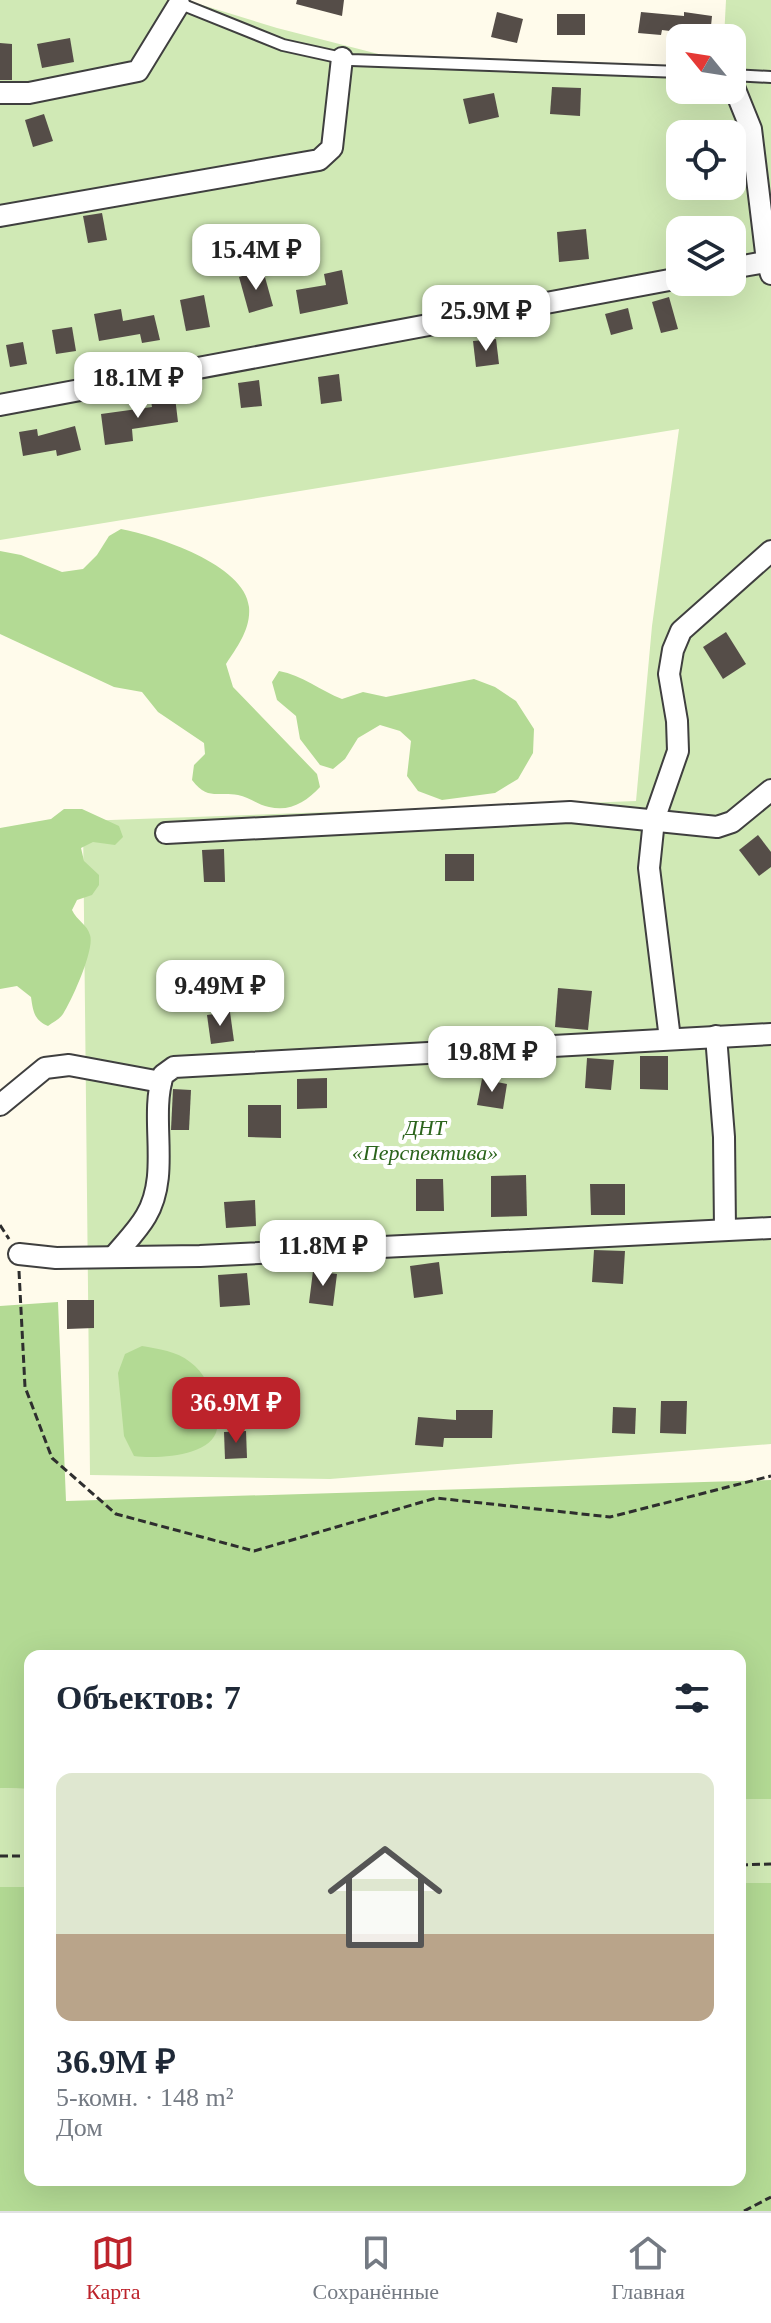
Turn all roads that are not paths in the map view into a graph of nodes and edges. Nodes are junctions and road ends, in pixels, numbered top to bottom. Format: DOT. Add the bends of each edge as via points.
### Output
graph roads {
  1 [pos="174,2"];
  2 [pos="342,58"];
  3 [pos="666,72"];
  4 [pos="746,76"];
  5 [pos="771,77"];
  6 [pos="0,93"];
  7 [pos="741,104"];
  8 [pos="771,123"];
  9 [pos="751,129"];
  10 [pos="0,216"];
  11 [pos="770,266"];
  12 [pos="746,267"];
  13 [pos="666,281"];
  14 [pos="0,405"];
  15 [pos="771,551"];
  16 [pos="771,790"];
  17 [pos="654,820"];
  18 [pos="166,833"];
  19 [pos="771,1034"];
  20 [pos="716,1036"];
  21 [pos="670,1039"];
  22 [pos="161,1082"];
  23 [pos="0,1105"];
  24 [pos="771,1228"];
  25 [pos="725,1229"];
  26 [pos="19,1254"];
  27 [pos="115,1255"];
  1 -- 2 [label="lane" via="283,45"];
  1 -- 6 [label="street" via="138,71 29,93"];
  2 -- 3 [label="lane"];
  2 -- 10 [label="street" via="332,148 319,160"];
  4 -- 5 [label="lane"];
  7 -- 9 [label="street"];
  8 -- 9 [label="street"];
  9 -- 11 [label="street"];
  11 -- 12 [label="street"];
  13 -- 14 [label="street"];
  15 -- 17 [label="street" via="681,631 669,674 678,751"];
  16 -- 17 [label="street" via="732,822 717,827"];
  17 -- 18 [label="street" via="570,812"];
  17 -- 21 [label="street" via="649,868"];
  19 -- 20 [label="street"];
  20 -- 21 [label="street"];
  20 -- 25 [label="street"];
  21 -- 22 [label="street" via="174,1067"];
  22 -- 23 [label="street" via="69,1065 45,1068"];
  22 -- 27 [label="street" via="157,1184 147,1215"];
  24 -- 25 [label="street"];
  25 -- 27 [label="street" via="200,1256"];
  26 -- 27 [label="street"];
}
